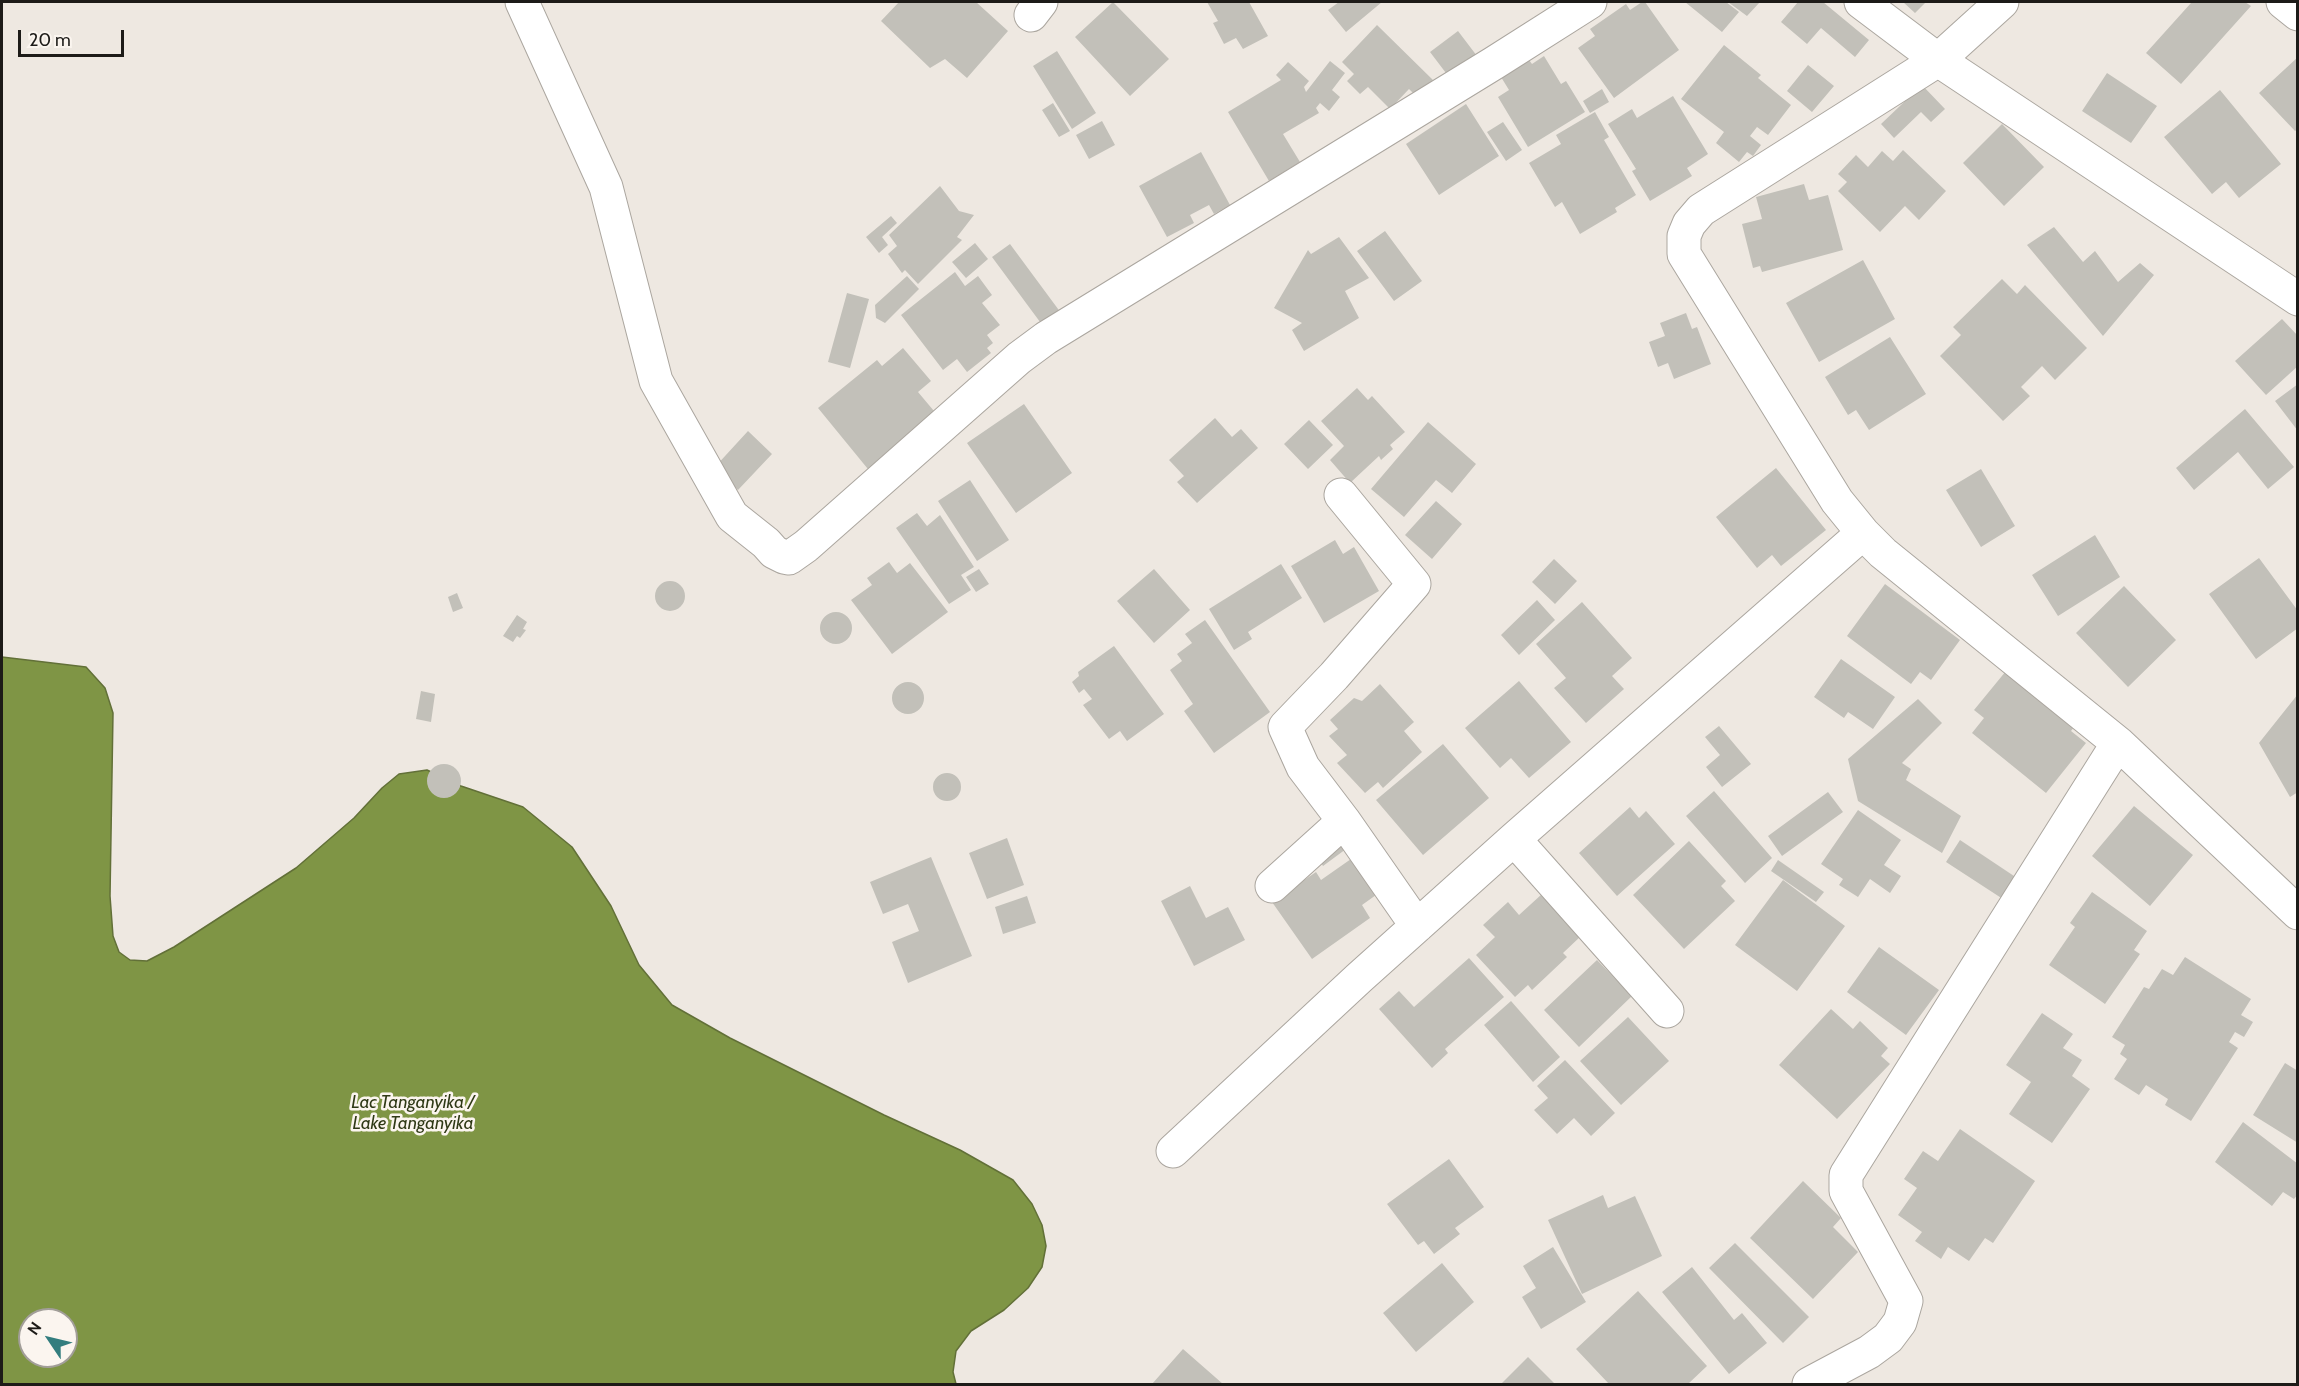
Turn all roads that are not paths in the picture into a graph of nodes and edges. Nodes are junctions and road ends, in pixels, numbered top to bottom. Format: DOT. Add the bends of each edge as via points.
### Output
graph roads {
  1 [pos="522,2"];
  2 [pos="1590,2"];
  3 [pos="1861,2"];
  4 [pos="2002,2"];
  5 [pos="2283,2"];
  6 [pos="2298,14"];
  7 [pos="1938,60"];
  8 [pos="2298,299"];
  9 [pos="1341,495"];
  10 [pos="1863,533"];
  11 [pos="2118,743"];
  12 [pos="1344,821"];
  13 [pos="1514,839"];
  14 [pos="1272,886"];
  15 [pos="2298,913"];
  16 [pos="1417,926"];
  17 [pos="1667,1011"];
  18 [pos="1173,1151"];
  19 [pos="1809,1384"];
  1 -- 2 [label="street" via="606,187 656,381 732,516 774,552 789,558 1046,338"];
  3 -- 7 [label="street"];
  4 -- 7 [label="street"];
  5 -- 6 [label="street"];
  7 -- 8 [label="street"];
  7 -- 10 [label="street" via="1701,210 1684,236 1686,260 1837,501"];
  9 -- 12 [label="street" via="1414,584 1285,727 1303,767"];
  10 -- 11 [label="street"];
  10 -- 13 [label="street"];
  11 -- 15 [label="street"];
  11 -- 19 [label="street" via="1846,1175 1846,1191 1906,1301 1900,1322 1888,1338"];
  12 -- 14 [label="street"];
  12 -- 16 [label="street"];
  13 -- 16 [label="street"];
  13 -- 17 [label="street"];
  16 -- 18 [label="street"];
}
